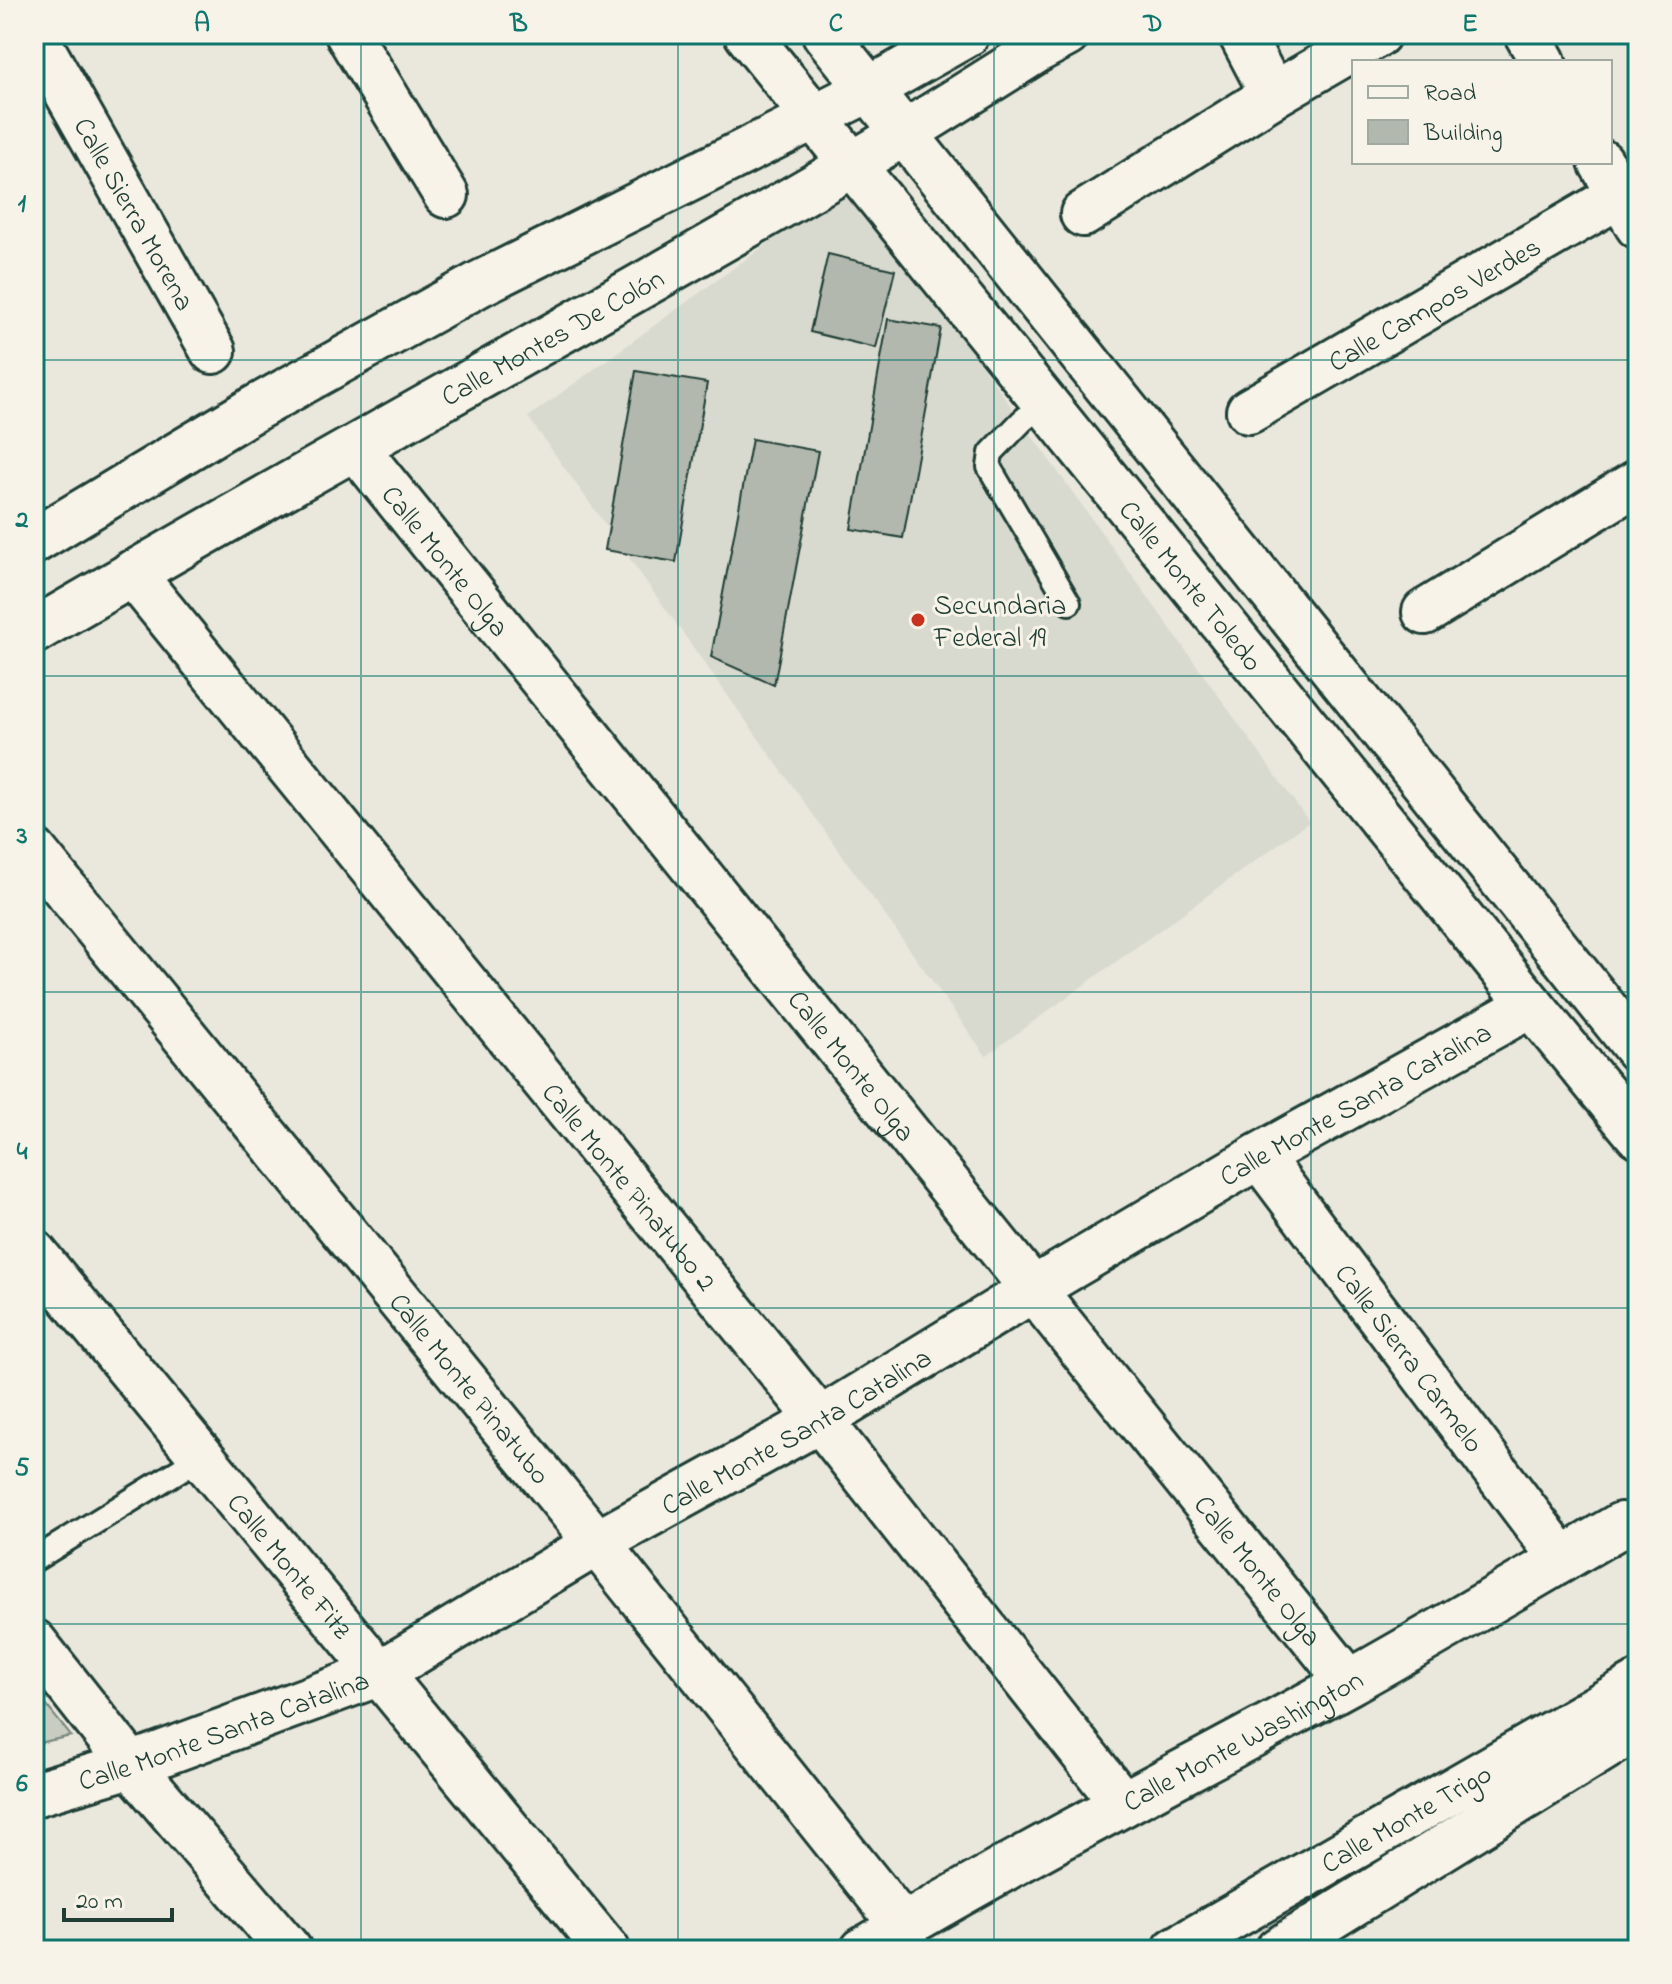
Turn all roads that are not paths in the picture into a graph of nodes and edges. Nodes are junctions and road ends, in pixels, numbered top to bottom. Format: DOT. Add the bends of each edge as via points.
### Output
graph roads {
  1 [pos="34,34"];
  2 [pos="348,34"];
  3 [pos="747,34"];
  4 [pos="825,34"];
  5 [pos="967,34"];
  6 [pos="1067,34"];
  7 [pos="1241,34"];
  8 [pos="1378,34"];
  9 [pos="1527,34"];
  10 [pos="1542,60"];
  11 [pos="870,89"];
  12 [pos="1273,95"];
  13 [pos="813,116"];
  14 [pos="905,133"];
  15 [pos="853,164"];
  16 [pos="1619,194"];
  17 [pos="446,195"];
  18 [pos="1083,214"];
  19 [pos="213,351"];
  20 [pos="1045,402"];
  21 [pos="1249,411"];
  22 [pos="356,448"];
  23 [pos="1638,482"];
  24 [pos="34,541"];
  25 [pos="132,573"];
  26 [pos="1069,603"];
  27 [pos="1425,612"];
  28 [pos="34,631"];
  29 [pos="34,851"];
  30 [pos="1531,1005"];
  31 [pos="1638,1050"];
  32 [pos="1638,1135"];
  33 [pos="1259,1156"];
  34 [pos="34,1253"];
  35 [pos="1032,1290"];
  36 [pos="820,1420"];
  37 [pos="201,1457"];
  38 [pos="1621,1525"];
  39 [pos="597,1543"];
  40 [pos="1562,1559"];
  41 [pos="34,1560"];
  42 [pos="34,1642"];
  43 [pos="380,1673"];
  44 [pos="1349,1682"];
  45 [pos="1638,1684"];
  46 [pos="1638,1727"];
  47 [pos="131,1765"];
  48 [pos="34,1794"];
  49 [pos="1123,1804"];
  50 [pos="1261,1899"];
  51 [pos="903,1926"];
  52 [pos="1203,1943"];
  53 [pos="1290,1947"];
  54 [pos="289,1950"];
  55 [pos="607,1950"];
  56 [pos="863,1950"];
  1 -- 19 [label="street, Calle Sierra Morena"];
  2 -- 17 [label="street"];
  3 -- 13 [label="street, Calle Monte Toledo"];
  4 -- 11 [label="street, Calle Monte Toledo"];
  5 -- 11 [label="street"];
  6 -- 14 [label="street, Calle Montes De Colón"];
  7 -- 12 [label="street"];
  8 -- 12 [label="street"];
  9 -- 10 [label="street"];
  11 -- 13 [label="street"];
  11 -- 14 [label="street, Calle Monte Toledo"];
  12 -- 18 [label="street"];
  13 -- 15 [label="street, Calle Monte Toledo"];
  13 -- 24 [label="street" via="481,283 252,410"];
  14 -- 15 [label="street, Calle Montes De Colón"];
  14 -- 31 [label="street, Calle Monte Toledo"];
  15 -- 20 [label="street, Calle Monte Toledo"];
  15 -- 22 [label="street, Calle Montes De Colón"];
  16 -- 21 [label="street, Calle Campos Verdes"];
  20 -- 26 [label="lane" via="991,453 989,467"];
  20 -- 30 [label="street, Calle Monte Toledo"];
  22 -- 25 [label="street, Calle Montes De Colón"];
  22 -- 35 [label="street, Calle Monte Olga"];
  23 -- 27 [label="street"];
  25 -- 28 [label="street, Calle Montes De Colón"];
  25 -- 36 [label="street, Calle Monte Pinatubo 2"];
  29 -- 39 [label="street, Calle Monte Pinatubo"];
  30 -- 32 [label="street, Calle Monte Toledo"];
  30 -- 33 [label="street, Calle Monte Santa Catalina"];
  33 -- 35 [label="street, Calle Monte Santa Catalina"];
  33 -- 40 [label="street, Calle Sierra Carmelo"];
  34 -- 37 [label="street, Calle Monte Fitz"];
  35 -- 36 [label="street, Calle Monte Santa Catalina"];
  35 -- 44 [label="street, Calle Monte Olga"];
  36 -- 39 [label="street, Calle Monte Santa Catalina"];
  36 -- 49 [label="street, Calle Monte Pinatubo 2"];
  37 -- 41 [label="lane"];
  37 -- 43 [label="street, Calle Monte Fitz"];
  38 -- 40 [label="street, Calle Monte Washington"];
  39 -- 43 [label="street, Calle Monte Santa Catalina"];
  39 -- 51 [label="street, Calle Monte Pinatubo"];
  40 -- 44 [label="street, Calle Monte Washington"];
  42 -- 47 [label="street"];
  43 -- 47 [label="street, Calle Monte Santa Catalina"];
  43 -- 55 [label="street, Calle Monte Fitz"];
  44 -- 49 [label="street, Calle Monte Washington"];
  45 -- 50 [label="street, Calle Monte Trigo"];
  46 -- 53 [label="street, Calle Monte Trigo"];
  47 -- 48 [label="street, Calle Monte Santa Catalina"];
  47 -- 54 [label="street"];
  49 -- 51 [label="street, Calle Monte Washington"];
  50 -- 52 [label="street, Calle Monte Trigo"];
  50 -- 53 [label="street"];
  51 -- 56 [label="street, Calle Monte Washington"];
}
